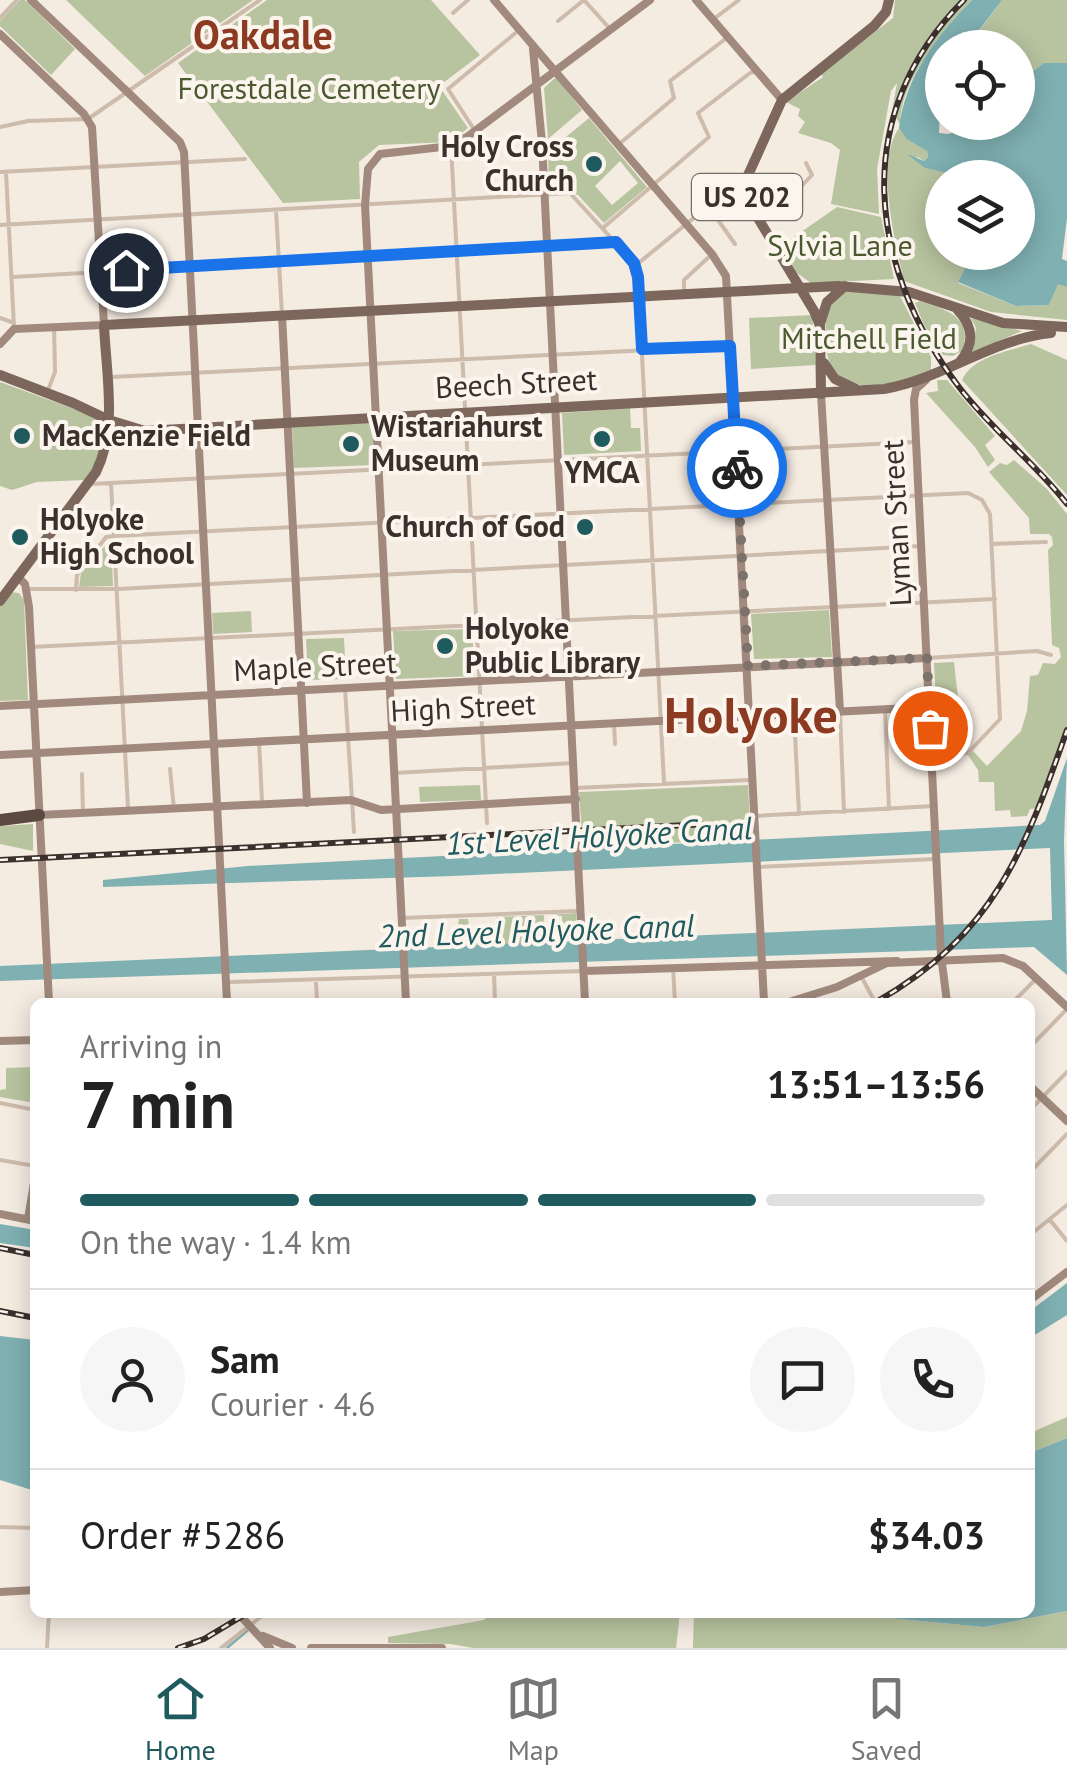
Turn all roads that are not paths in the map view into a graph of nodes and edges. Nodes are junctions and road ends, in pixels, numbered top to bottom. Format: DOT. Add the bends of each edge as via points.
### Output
graph roads {
  1 [pos="17,0"];
  2 [pos="31,0"];
  3 [pos="260,0"];
  4 [pos="468,0"];
  5 [pos="494,0"];
  6 [pos="584,0"];
  7 [pos="650,0"];
  8 [pos="696,0"];
  9 [pos="738,0"];
  10 [pos="889,0"];
  11 [pos="452,13"];
  12 [pos="0,18"];
  13 [pos="714,19"];
  14 [pos="558,21"];
  15 [pos="520,30"];
  16 [pos="611,30"];
  17 [pos="0,34"];
  18 [pos="729,36"];
  19 [pos="532,44"];
  20 [pos="556,71"];
  21 [pos="758,71"];
  22 [pos="538,86"];
  23 [pos="128,92"];
  24 [pos="782,100"];
  25 [pos="88,120"];
  26 [pos="1,126"];
  27 [pos="475,131"];
  28 [pos="451,145"];
  29 [pos="618,146"];
  30 [pos="245,159"];
  31 [pos="184,161"];
  32 [pos="806,163"];
  33 [pos="95,166"];
  34 [pos="3,172"];
  35 [pos="744,184"];
  36 [pos="653,185"];
  37 [pos="544,196"];
  38 [pos="456,201"];
  39 [pos="749,202"];
  40 [pos="365,205"];
  41 [pos="708,206"];
  42 [pos="276,210"];
  43 [pos="187,214"];
  44 [pos="98,219"];
  45 [pos="8,224"];
  46 [pos="685,224"];
  47 [pos="0,225"];
  48 [pos="602,228"];
  49 [pos="616,242"];
  50 [pos="735,244"];
  51 [pos="547,248"];
  52 [pos="458,253"];
  53 [pos="712,254"];
  54 [pos="369,258"];
  55 [pos="279,262"];
  56 [pos="635,266"];
  57 [pos="190,267"];
  58 [pos="101,271"];
  59 [pos="12,277"];
  60 [pos="846,286"];
  61 [pos="802,288"];
  62 [pos="728,292"];
  63 [pos="684,294"];
  64 [pos="639,296"];
  65 [pos="550,302"];
  66 [pos="460,306"];
  67 [pos="953,306"];
  68 [pos="372,310"];
  69 [pos="282,315"];
  70 [pos="0,318"];
  71 [pos="193,319"];
  72 [pos="104,325"];
  73 [pos="14,326"];
  74 [pos="54,326"];
  75 [pos="820,326"];
  76 [pos="1065,330"];
  77 [pos="0,344"];
  78 [pos="730,346"];
  79 [pos="642,349"];
  80 [pos="553,354"];
  81 [pos="821,358"];
  82 [pos="464,359"];
  83 [pos="374,363"];
  84 [pos="958,364"];
  85 [pos="284,369"];
  86 [pos="195,374"];
  87 [pos="934,374"];
  88 [pos="0,376"];
  89 [pos="106,377"];
  90 [pos="903,386"];
  91 [pos="859,390"];
  92 [pos="47,392"];
  93 [pos="841,393"];
  94 [pos="821,394"];
  95 [pos="734,398"];
  96 [pos="914,400"];
  97 [pos="644,403"];
  98 [pos="556,408"];
  99 [pos="466,412"];
  100 [pos="108,416"];
  101 [pos="824,416"];
  102 [pos="377,417"];
  103 [pos="287,421"];
  104 [pos="198,426"];
  105 [pos="916,442"];
  106 [pos="826,446"];
  107 [pos="736,450"];
  108 [pos="647,456"];
  109 [pos="558,460"];
  110 [pos="469,464"];
  111 [pos="98,468"];
  112 [pos="380,469"];
  113 [pos="290,474"];
  114 [pos="201,478"];
  115 [pos="108,483"];
  116 [pos="87,484"];
  117 [pos="919,496"];
  118 [pos="828,499"];
  119 [pos="739,504"];
  120 [pos="650,508"];
  121 [pos="561,513"];
  122 [pos="471,518"];
  123 [pos="382,521"];
  124 [pos="293,526"];
  125 [pos="204,531"];
  126 [pos="114,536"];
  127 [pos="1046,542"];
  128 [pos="992,544"];
  129 [pos="921,546"];
  130 [pos="832,551"];
  131 [pos="742,556"];
  132 [pos="653,560"];
  133 [pos="564,565"];
  134 [pos="474,570"];
  135 [pos="385,574"];
  136 [pos="297,578"];
  137 [pos="13,580"];
  138 [pos="206,583"];
  139 [pos="118,588"];
  140 [pos="26,589"];
  141 [pos="76,590"];
  142 [pos="0,592"];
  143 [pos="995,599"];
  144 [pos="0,600"];
  145 [pos="924,602"];
  146 [pos="834,606"];
  147 [pos="744,611"];
  148 [pos="656,616"];
  149 [pos="566,620"];
  150 [pos="477,625"];
  151 [pos="388,630"];
  152 [pos="299,634"];
  153 [pos="209,638"];
  154 [pos="119,643"];
  155 [pos="31,647"];
  156 [pos="998,654"];
  157 [pos="1051,655"];
  158 [pos="927,658"];
  159 [pos="837,662"];
  160 [pos="748,666"];
  161 [pos="658,672"];
  162 [pos="569,676"];
  163 [pos="480,681"];
  164 [pos="391,685"];
  165 [pos="346,688"];
  166 [pos="302,690"];
  167 [pos="212,694"];
  168 [pos="122,699"];
  169 [pos="33,704"];
  170 [pos="0,706"];
  171 [pos="929,707"];
  172 [pos="885,709"];
  173 [pos="840,711"];
  174 [pos="794,714"];
  175 [pos="750,716"];
  176 [pos="661,720"];
  177 [pos="614,722"];
  178 [pos="572,725"];
  179 [pos="482,729"];
  180 [pos="393,734"];
  181 [pos="348,736"];
  182 [pos="304,738"];
  183 [pos="259,741"];
  184 [pos="214,744"];
  185 [pos="615,744"];
  186 [pos="125,748"];
  187 [pos="36,752"];
  188 [pos="0,755"];
  189 [pos="932,756"];
  190 [pos="574,763"];
  191 [pos="484,768"];
  192 [pos="170,769"];
  193 [pos="395,773"];
  194 [pos="82,774"];
  195 [pos="753,780"];
  196 [pos="664,783"];
  197 [pos="575,788"];
  198 [pos="576,799"];
  199 [pos="351,800"];
  200 [pos="306,803"];
  201 [pos="263,805"];
  202 [pos="485,806"];
  203 [pos="934,806"];
  204 [pos="218,807"];
  205 [pos="397,809"];
  206 [pos="889,809"];
  207 [pos="174,810"];
  208 [pos="128,812"];
  209 [pos="844,812"];
  210 [pos="83,814"];
  211 [pos="799,814"];
  212 [pos="39,815"];
  213 [pos="755,816"];
  214 [pos="0,818"];
  215 [pos="486,824"];
  216 [pos="354,832"];
  217 [pos="936,858"];
  218 [pos="757,865"];
  219 [pos="581,910"];
  220 [pos="403,918"];
  221 [pos="941,956"];
  222 [pos="897,962"];
  223 [pos="762,963"];
  224 [pos="847,963"];
  225 [pos="584,967"];
  226 [pos="673,967"];
  227 [pos="494,974"];
  228 [pos="405,976"];
  229 [pos="861,976"];
  230 [pos="1037,978"];
  231 [pos="226,979"];
  232 [pos="316,981"];
  233 [pos="48,998"];
  234 [pos="227,998"];
  235 [pos="317,998"];
  236 [pos="406,998"];
  237 [pos="495,998"];
  238 [pos="585,998"];
  239 [pos="675,998"];
  240 [pos="764,998"];
  241 [pos="800,998"];
  242 [pos="873,998"];
  243 [pos="947,998"];
  244 [pos="1017,998"];
  245 [pos="1067,1008"];
  246 [pos="30,1040"];
  247 [pos="0,1041"];
  248 [pos="1035,1043"];
  249 [pos="1067,1072"];
  250 [pos="1035,1091"];
  251 [pos="1042,1098"];
  252 [pos="0,1103"];
  253 [pos="1035,1105"];
  254 [pos="30,1109"];
  255 [pos="1067,1121"];
  256 [pos="1067,1134"];
  257 [pos="0,1160"];
  258 [pos="30,1165"];
  259 [pos="1035,1167"];
  260 [pos="1067,1205"];
  261 [pos="0,1214"];
  262 [pos="30,1220"];
  263 [pos="1050,1220"];
  264 [pos="1035,1230"];
  265 [pos="1067,1241"];
  266 [pos="1067,1272"];
  267 [pos="1035,1296"];
  268 [pos="0,1527"];
  269 [pos="30,1528"];
  270 [pos="30,1590"];
  271 [pos="0,1592"];
  272 [pos="50,1618"];
  273 [pos="243,1618"];
  274 [pos="261,1618"];
  275 [pos="252,1629"];
  276 [pos="47,1648"];
  277 [pos="221,1648"];
  278 [pos="270,1648"];
  279 [pos="292,1648"];
  280 [pos="311,1648"];
  281 [pos="380,1648"];
  282 [pos="442,1648"];
  1 -- 12 [label="street"];
  2 -- 23 [label="street"];
  3 -- 23 [label="street"];
  4 -- 11 [label="street"];
  5 -- 15 [label="street"];
  6 -- 14 [label="street"];
  6 -- 16 [label="street"];
  7 -- 16 [label="street"];
  8 -- 13 [label="street"];
  9 -- 13 [label="street"];
  10 -- 24 [label="main road, US 202" via="874,26"];
  13 -- 18 [label="street"];
  15 -- 19 [label="street"];
  15 -- 27 [label="street" via="448,88"];
  16 -- 20 [label="street"];
  17 -- 25 [label="street"];
  18 -- 21 [label="street"];
  18 -- 29 [label="street" via="670,81 674,98"];
  19 -- 20 [label="street"];
  19 -- 22 [label="street"];
  20 -- 22 [label="street"];
  20 -- 29 [label="street"];
  21 -- 24 [label="street"];
  21 -- 36 [label="street" via="698,113 709,137"];
  22 -- 27 [label="street"];
  22 -- 37 [label="street"];
  23 -- 25 [label="street"];
  23 -- 31 [label="street" via="180,142"];
  24 -- 35 [label="main road, US 202"];
  25 -- 26 [label="street"];
  25 -- 33 [label="street"];
  27 -- 28 [label="street"];
  28 -- 38 [label="street"];
  28 -- 40 [label="street" via="394,151 374,160"];
  29 -- 36 [label="street"];
  30 -- 31 [label="street"];
  31 -- 33 [label="street"];
  31 -- 43 [label="street"];
  32 -- 39 [label="street" via="812,175 796,192 770,190"];
  33 -- 34 [label="street"];
  33 -- 44 [label="street"];
  34 -- 45 [label="street"];
  35 -- 39 [label="main road, US 202"];
  35 -- 41 [label="street" via="734,184"];
  36 -- 46 [label="street"];
  36 -- 48 [label="street"];
  37 -- 38 [label="street"];
  37 -- 48 [label="street" via="570,194"];
  37 -- 51 [label="street"];
  38 -- 40 [label="street"];
  38 -- 52 [label="street"];
  39 -- 61 [label="main road, US 202"];
  40 -- 42 [label="street"];
  40 -- 54 [label="street"];
  41 -- 46 [label="street"];
  41 -- 50 [label="street"];
  42 -- 43 [label="street"];
  42 -- 55 [label="street"];
  43 -- 44 [label="street"];
  43 -- 57 [label="street"];
  44 -- 45 [label="street"];
  44 -- 58 [label="street"];
  45 -- 47 [label="street"];
  45 -- 59 [label="street"];
  46 -- 53 [label="street"];
  46 -- 56 [label="street"];
  48 -- 49 [label="street"];
  49 -- 51 [label="street"];
  49 -- 56 [label="street"];
  51 -- 52 [label="street"];
  51 -- 65 [label="street"];
  52 -- 54 [label="street"];
  52 -- 66 [label="street"];
  53 -- 62 [label="street"];
  53 -- 63 [label="street" via="684,280"];
  54 -- 55 [label="street"];
  54 -- 68 [label="street"];
  55 -- 57 [label="street"];
  55 -- 69 [label="street"];
  56 -- 64 [label="street"];
  57 -- 58 [label="street"];
  57 -- 71 [label="street"];
  58 -- 59 [label="street"];
  58 -- 72 [label="street"];
  59 -- 73 [label="street"];
  60 -- 61 [label="main road"];
  60 -- 67 [label="main road" via="922,294"];
  60 -- 75 [label="main road" via="826,302"];
  61 -- 62 [label="main road"];
  61 -- 75 [label="main road"];
  62 -- 63 [label="main road"];
  62 -- 78 [label="street"];
  63 -- 64 [label="main road"];
  64 -- 65 [label="main road"];
  64 -- 79 [label="street"];
  65 -- 66 [label="main road"];
  65 -- 80 [label="street"];
  66 -- 68 [label="main road"];
  66 -- 82 [label="street"];
  67 -- 76 [label="main road" via="1003,322"];
  67 -- 84 [label="main road" via="972,336"];
  68 -- 69 [label="main road"];
  68 -- 83 [label="street"];
  69 -- 71 [label="main road"];
  69 -- 85 [label="street"];
  70 -- 73 [label="street"];
  71 -- 72 [label="main road"];
  71 -- 86 [label="street"];
  72 -- 74 [label="street"];
  72 -- 89 [label="main road"];
  73 -- 74 [label="street"];
  73 -- 77 [label="street"];
  74 -- 92 [label="street" via="55,372"];
  75 -- 81 [label="main road"];
  76 -- 84 [label="main road" via="1013,340"];
  78 -- 79 [label="street"];
  78 -- 95 [label="street"];
  79 -- 80 [label="street"];
  79 -- 97 [label="street"];
  80 -- 82 [label="street"];
  80 -- 98 [label="street"];
  81 -- 91 [label="main road" via="835,379"];
  81 -- 94 [label="main road"];
  82 -- 83 [label="street"];
  82 -- 99 [label="street"];
  83 -- 85 [label="street"];
  83 -- 102 [label="street"];
  84 -- 87 [label="main road"];
  85 -- 86 [label="street"];
  85 -- 103 [label="street"];
  86 -- 89 [label="street"];
  86 -- 104 [label="street"];
  87 -- 90 [label="main road"];
  87 -- 96 [label="street, Lyman Street" via="916,389"];
  88 -- 92 [label="main road, Beech Street"];
  89 -- 100 [label="main road"];
  90 -- 91 [label="main road"];
  90 -- 96 [label="street, Lyman Street"];
  91 -- 93 [label="main road, Beech Street"];
  92 -- 100 [label="main road, Beech Street"];
  93 -- 94 [label="main road, Beech Street"];
  93 -- 101 [label="street"];
  94 -- 95 [label="main road, Beech Street"];
  94 -- 101 [label="street"];
  95 -- 97 [label="main road, Beech Street"];
  95 -- 107 [label="street"];
  96 -- 105 [label="street, Lyman Street"];
  97 -- 98 [label="main road, Beech Street"];
  97 -- 108 [label="street"];
  98 -- 99 [label="main road, Beech Street"];
  98 -- 109 [label="street"];
  99 -- 102 [label="main road, Beech Street"];
  99 -- 110 [label="street"];
  100 -- 104 [label="main road, Beech Street" via="154,428"];
  100 -- 111 [label="main road"];
  101 -- 106 [label="street"];
  102 -- 103 [label="main road, Beech Street"];
  102 -- 112 [label="street"];
  103 -- 104 [label="main road, Beech Street"];
  103 -- 113 [label="street"];
  104 -- 114 [label="street"];
  105 -- 106 [label="street"];
  105 -- 117 [label="street, Lyman Street"];
  106 -- 107 [label="street"];
  106 -- 118 [label="street"];
  107 -- 108 [label="street"];
  107 -- 119 [label="street"];
  108 -- 109 [label="street"];
  108 -- 120 [label="street"];
  109 -- 110 [label="street"];
  109 -- 121 [label="street"];
  110 -- 112 [label="street"];
  110 -- 122 [label="street"];
  111 -- 115 [label="street"];
  111 -- 116 [label="main road"];
  112 -- 113 [label="street"];
  112 -- 123 [label="street"];
  113 -- 114 [label="street"];
  113 -- 124 [label="street"];
  114 -- 115 [label="street"];
  114 -- 125 [label="street"];
  115 -- 116 [label="street"];
  115 -- 126 [label="street"];
  116 -- 137 [label="main road"];
  117 -- 118 [label="street"];
  117 -- 128 [label="street" via="976,496 990,514"];
  117 -- 129 [label="street, Lyman Street"];
  118 -- 119 [label="street"];
  118 -- 130 [label="street"];
  119 -- 120 [label="street"];
  119 -- 131 [label="street"];
  120 -- 121 [label="street"];
  120 -- 132 [label="street"];
  121 -- 122 [label="street"];
  121 -- 133 [label="street"];
  122 -- 123 [label="street"];
  122 -- 134 [label="street"];
  123 -- 124 [label="street"];
  123 -- 135 [label="street"];
  124 -- 125 [label="street"];
  124 -- 136 [label="street"];
  125 -- 126 [label="street"];
  125 -- 138 [label="street"];
  126 -- 139 [label="street"];
  126 -- 141 [label="street" via="77,575"];
  127 -- 128 [label="street"];
  128 -- 143 [label="street"];
  129 -- 130 [label="street"];
  129 -- 145 [label="street, Lyman Street"];
  130 -- 131 [label="street"];
  130 -- 146 [label="street"];
  131 -- 132 [label="street"];
  131 -- 147 [label="street"];
  132 -- 133 [label="street"];
  132 -- 148 [label="street"];
  133 -- 134 [label="street"];
  133 -- 149 [label="street"];
  134 -- 135 [label="street"];
  134 -- 150 [label="street"];
  135 -- 136 [label="street"];
  135 -- 151 [label="street"];
  136 -- 138 [label="street"];
  136 -- 152 [label="street"];
  137 -- 140 [label="street"];
  137 -- 142 [label="main road"];
  137 -- 144 [label="main road"];
  138 -- 139 [label="street"];
  138 -- 153 [label="street"];
  139 -- 141 [label="street"];
  139 -- 154 [label="street"];
  140 -- 141 [label="street"];
  140 -- 155 [label="street"];
  143 -- 145 [label="street"];
  143 -- 156 [label="street"];
  145 -- 146 [label="street"];
  145 -- 158 [label="street, Lyman Street"];
  146 -- 147 [label="street"];
  146 -- 159 [label="street"];
  147 -- 148 [label="street"];
  147 -- 160 [label="street"];
  148 -- 149 [label="street"];
  148 -- 161 [label="street"];
  149 -- 150 [label="street"];
  149 -- 162 [label="street"];
  150 -- 151 [label="street"];
  150 -- 163 [label="street"];
  151 -- 152 [label="street"];
  151 -- 164 [label="street"];
  152 -- 153 [label="street"];
  152 -- 166 [label="street"];
  153 -- 154 [label="street"];
  153 -- 167 [label="street"];
  154 -- 155 [label="street"];
  154 -- 168 [label="street"];
  155 -- 169 [label="street"];
  156 -- 157 [label="street, Maple Street"];
  156 -- 158 [label="street, Maple Street"];
  156 -- 189 [label="street" via="997,724 968,754"];
  158 -- 159 [label="street, Maple Street"];
  158 -- 171 [label="street, Lyman Street"];
  159 -- 160 [label="street, Maple Street"];
  159 -- 173 [label="street"];
  160 -- 161 [label="street, Maple Street"];
  160 -- 175 [label="street"];
  161 -- 162 [label="street, Maple Street"];
  161 -- 176 [label="street"];
  162 -- 163 [label="street, Maple Street"];
  162 -- 178 [label="street"];
  163 -- 164 [label="street, Maple Street"];
  163 -- 179 [label="street"];
  164 -- 165 [label="street, Maple Street"];
  164 -- 180 [label="street"];
  165 -- 166 [label="street, Maple Street"];
  165 -- 181 [label="street"];
  166 -- 167 [label="street, Maple Street"];
  166 -- 182 [label="street"];
  167 -- 168 [label="street, Maple Street"];
  167 -- 184 [label="street"];
  168 -- 169 [label="street, Maple Street"];
  168 -- 186 [label="street"];
  169 -- 170 [label="street, Maple Street"];
  169 -- 187 [label="street"];
  171 -- 172 [label="street, High Street"];
  171 -- 189 [label="street, Lyman Street"];
  172 -- 173 [label="street, High Street"];
  172 -- 206 [label="street"];
  173 -- 174 [label="street, High Street"];
  173 -- 209 [label="street"];
  174 -- 175 [label="street, High Street"];
  174 -- 211 [label="street"];
  175 -- 176 [label="street, High Street"];
  175 -- 195 [label="street"];
  176 -- 177 [label="street, High Street"];
  176 -- 196 [label="street"];
  177 -- 178 [label="street, High Street"];
  177 -- 185 [label="street"];
  178 -- 179 [label="street, High Street"];
  178 -- 190 [label="street"];
  179 -- 180 [label="street, High Street"];
  179 -- 191 [label="street"];
  180 -- 181 [label="street, High Street"];
  180 -- 193 [label="street"];
  181 -- 182 [label="street, High Street"];
  181 -- 199 [label="street"];
  182 -- 183 [label="street, High Street"];
  182 -- 200 [label="street"];
  183 -- 184 [label="street, High Street"];
  183 -- 201 [label="street"];
  184 -- 186 [label="street, High Street"];
  184 -- 204 [label="street"];
  186 -- 187 [label="street, High Street"];
  186 -- 208 [label="street"];
  187 -- 188 [label="street, High Street"];
  187 -- 212 [label="street"];
  189 -- 203 [label="street, Lyman Street"];
  190 -- 191 [label="street"];
  190 -- 197 [label="street"];
  191 -- 193 [label="street"];
  191 -- 202 [label="street"];
  192 -- 207 [label="street"];
  193 -- 205 [label="street"];
  194 -- 210 [label="street"];
  195 -- 196 [label="street"];
  195 -- 213 [label="street"];
  196 -- 197 [label="street"];
  197 -- 198 [label="street"];
  198 -- 202 [label="street"];
  198 -- 219 [label="street"];
  199 -- 200 [label="street"];
  199 -- 205 [label="street"];
  199 -- 216 [label="street"];
  200 -- 201 [label="street"];
  201 -- 204 [label="street"];
  202 -- 205 [label="street"];
  202 -- 215 [label="street"];
  203 -- 206 [label="street"];
  203 -- 217 [label="street, Lyman Street"];
  204 -- 207 [label="street"];
  204 -- 231 [label="street"];
  205 -- 220 [label="street"];
  206 -- 209 [label="street"];
  207 -- 208 [label="street"];
  208 -- 210 [label="street"];
  209 -- 211 [label="street"];
  210 -- 212 [label="street"];
  211 -- 213 [label="street"];
  212 -- 214 [label="highway"];
  212 -- 233 [label="street"];
  213 -- 218 [label="street"];
  217 -- 218 [label="street"];
  217 -- 221 [label="street, Lyman Street"];
  218 -- 223 [label="street"];
  219 -- 220 [label="street"];
  219 -- 225 [label="street"];
  220 -- 228 [label="street"];
  221 -- 222 [label="street"];
  221 -- 230 [label="street" via="1010,959"];
  221 -- 243 [label="street, Lyman Street"];
  222 -- 224 [label="street"];
  222 -- 229 [label="street"];
  223 -- 224 [label="street"];
  223 -- 226 [label="street"];
  223 -- 240 [label="street"];
  224 -- 229 [label="street" via="857,964"];
  225 -- 226 [label="street"];
  225 -- 227 [label="street"];
  225 -- 238 [label="street"];
  226 -- 239 [label="street"];
  227 -- 228 [label="street"];
  227 -- 237 [label="street"];
  228 -- 232 [label="street"];
  228 -- 236 [label="street"];
  229 -- 241 [label="street"];
  229 -- 242 [label="street"];
  230 -- 244 [label="street"];
  230 -- 245 [label="street"];
  231 -- 232 [label="street"];
  231 -- 234 [label="street"];
  232 -- 235 [label="street"];
  245 -- 248 [label="street"];
  246 -- 247 [label="street"];
  249 -- 251 [label="street"];
  250 -- 251 [label="street"];
  251 -- 253 [label="street"];
  251 -- 255 [label="street"];
  252 -- 254 [label="street"];
  256 -- 259 [label="street"];
  257 -- 258 [label="street"];
  260 -- 263 [label="street"];
  261 -- 262 [label="street"];
  263 -- 264 [label="street"];
  263 -- 265 [label="street"];
  266 -- 267 [label="street"];
  268 -- 269 [label="street"];
  270 -- 271 [label="street"];
  272 -- 276 [label="street"];
  273 -- 275 [label="street"];
  274 -- 275 [label="street"];
  275 -- 277 [label="street"];
  275 -- 278 [label="street"];
  275 -- 279 [label="street"];
  280 -- 281 [label="street"];
  281 -- 282 [label="street"];
}
